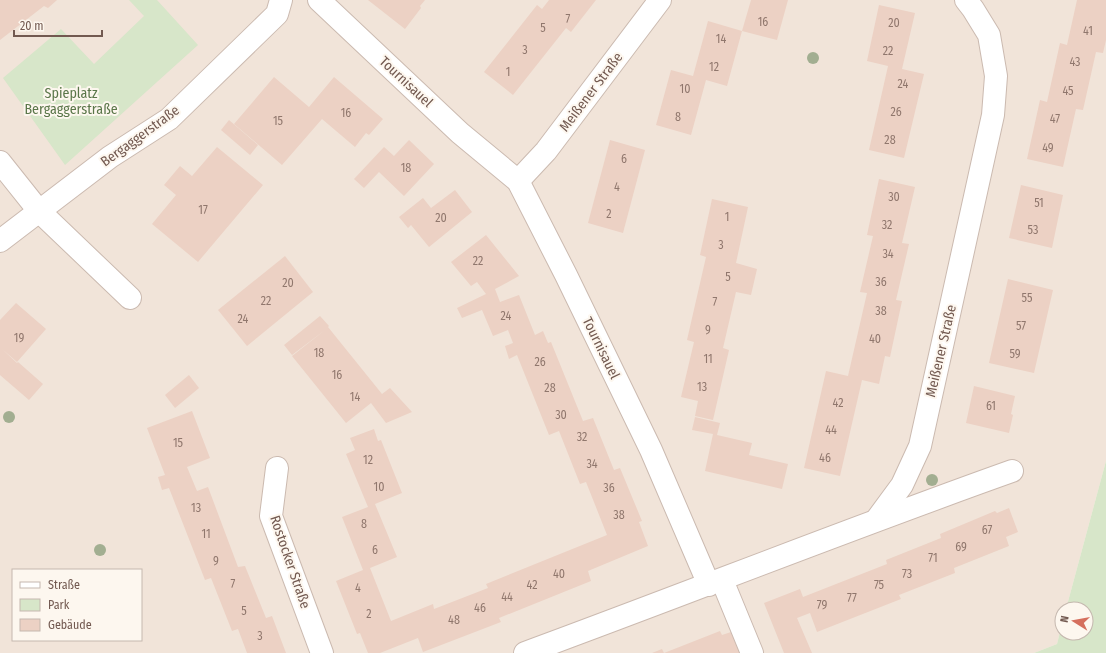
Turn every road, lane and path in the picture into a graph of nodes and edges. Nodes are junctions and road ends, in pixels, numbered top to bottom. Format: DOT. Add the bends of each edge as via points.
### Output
graph roads {
  1 [pos="281,0"];
  2 [pos="319,0"];
  3 [pos="660,0"];
  4 [pos="966,0"];
  5 [pos="0,162"];
  6 [pos="518,181"];
  7 [pos="39,211"];
  8 [pos="0,241"];
  9 [pos="130,298"];
  10 [pos="277,468"];
  11 [pos="1012,471"];
  12 [pos="877,519"];
  13 [pos="715,582"];
  14 [pos="322,653"];
  15 [pos="525,653"];
  16 [pos="752,653"];
  1 -- 7 [label="street, Bergaggerstraße" via="277,14 169,119 110,157"];
  2 -- 6 [label="street, Tournisauel" via="460,133"];
  3 -- 6 [label="street, Meißener Straße" via="546,151"];
  4 -- 12 [label="street, Meißener Straße" via="989,35 996,76 994,115 920,446 902,485"];
  5 -- 7 [label="street"];
  6 -- 13 [label="street, Tournisauel"];
  7 -- 8 [label="street, Bergaggerstraße"];
  7 -- 9 [label="street"];
  10 -- 14 [label="street, Rostocker Straße" via="271,516"];
  11 -- 12 [label="street"];
  12 -- 13 [label="street"];
  13 -- 15 [label="street"];
  13 -- 16 [label="street, Tournisauel"];
}
